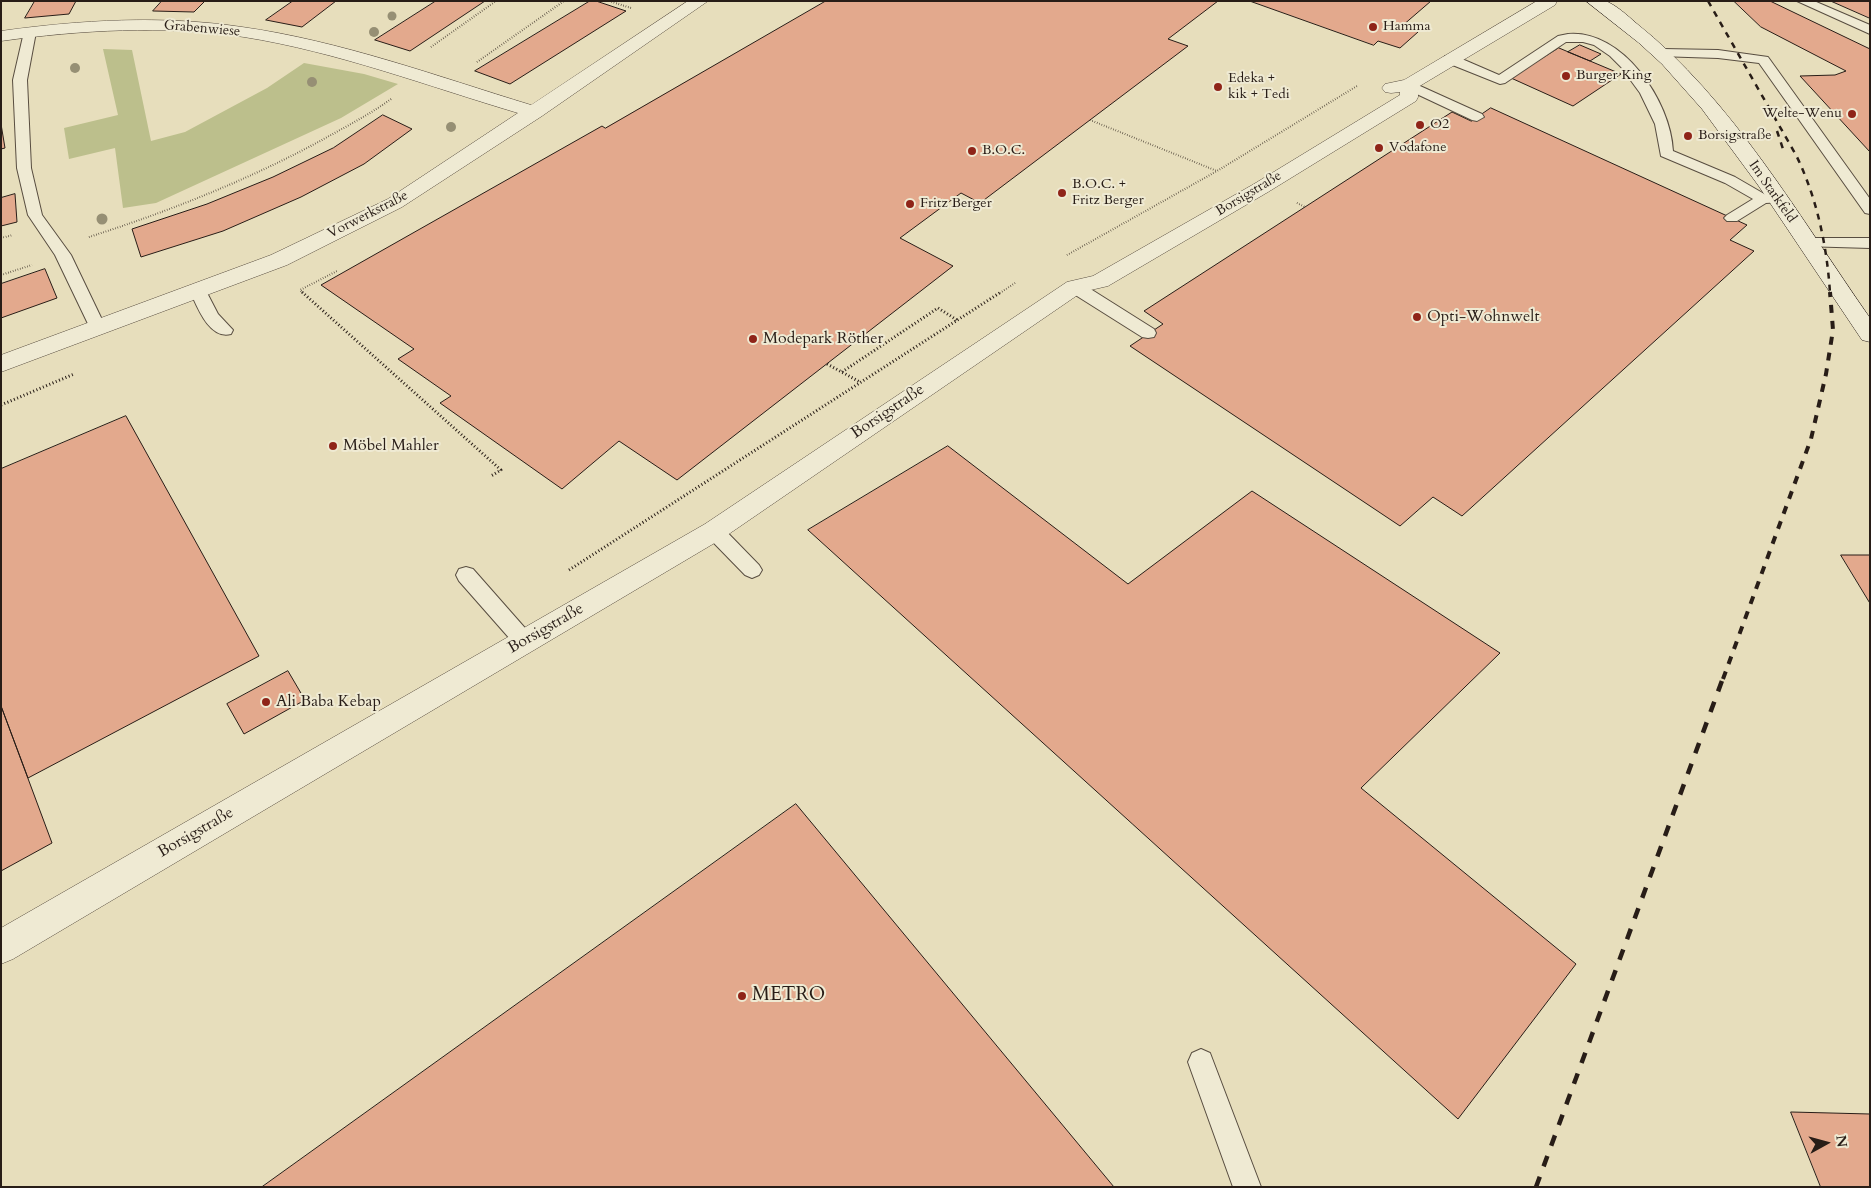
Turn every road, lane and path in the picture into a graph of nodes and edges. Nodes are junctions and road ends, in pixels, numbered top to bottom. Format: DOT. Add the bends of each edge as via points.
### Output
graph roads {
  1 [pos="496,1"];
  2 [pos="564,1"];
  3 [pos="700,1"];
  4 [pos="1549,1"];
  5 [pos="1594,1"];
  6 [pos="1803,1"];
  7 [pos="1870,30"];
  8 [pos="30,32"];
  9 [pos="1,36"];
  10 [pos="1663,53"];
  11 [pos="1450,60"];
  12 [pos="400,69"];
  13 [pos="422,77"];
  14 [pos="446,84"];
  15 [pos="1361,84"];
  16 [pos="1409,85"];
  17 [pos="535,112"];
  18 [pos="1477,117"];
  19 [pos="1090,120"];
  20 [pos="1217,171"];
  21 [pos="1241,180"];
  22 [pos="1261,188"];
  23 [pos="1770,199"];
  24 [pos="1305,207"];
  25 [pos="1870,210"];
  26 [pos="1732,218"];
  27 [pos="1808,243"];
  28 [pos="1870,243"];
  29 [pos="57,246"];
  30 [pos="340,269"];
  31 [pos="1019,282"];
  32 [pos="1075,287"];
  33 [pos="198,291"];
  34 [pos="957,320"];
  35 [pos="98,328"];
  36 [pos="225,330"];
  37 [pos="1148,333"];
  38 [pos="1870,335"];
  39 [pos="1,364"];
  40 [pos="827,364"];
  41 [pos="842,372"];
  42 [pos="860,382"];
  43 [pos="491,476"];
  44 [pos="714,531"];
  45 [pos="568,570"];
  46 [pos="752,570"];
  47 [pos="466,575"];
  48 [pos="525,642"];
  49 [pos="1,947"];
  50 [pos="1201,1062"];
  51 [pos="1247,1187"];
  1 -- 12 [label="path"];
  2 -- 14 [label="path"];
  3 -- 17 [label="street, Vorwerkstraße"];
  4 -- 11 [label="street, Borsigstraße"];
  5 -- 10 [label="street, Im Starkfeld"];
  6 -- 7 [label="lane"];
  8 -- 9 [label="street, Grabenwiese"];
  8 -- 12 [label="street, Grabenwiese" via="140,24 242,32 305,44"];
  8 -- 29 [label="lane" via="20,80 24,168 35,215"];
  10 -- 23 [label="street, Im Starkfeld" via="1715,112"];
  10 -- 25 [label="lane" via="1718,54 1763,60"];
  11 -- 16 [label="street, Borsigstraße"];
  11 -- 23 [label="lane" via="1500,80 1562,39 1595,40 1636,76 1664,127 1668,142 1666,153"];
  12 -- 13 [label="street, Grabenwiese"];
  13 -- 14 [label="street, Grabenwiese"];
  13 -- 29 [label="path" via="385,104 296,155 168,211"];
  14 -- 17 [label="street, Grabenwiese"];
  15 -- 20 [label="path"];
  16 -- 18 [label="lane"];
  16 -- 21 [label="street, Borsigstraße" via="1388,88"];
  16 -- 22 [label="street, Borsigstraße" via="1409,97"];
  17 -- 33 [label="street, Vorwerkstraße" via="395,203 279,260"];
  19 -- 20 [label="path"];
  20 -- 21 [label="path"];
  20 -- 32 [label="path" via="1044,267"];
  21 -- 32 [label="street, Borsigstraße" via="1084,271"];
  22 -- 24 [label="path"];
  22 -- 32 [label="street, Borsigstraße" via="1100,281"];
  23 -- 26 [label="lane"];
  23 -- 27 [label="street, Im Starkfeld"];
  27 -- 28 [label="lane"];
  27 -- 38 [label="street, Im Starkfeld"];
  29 -- 35 [label="lane"];
  30 -- 43 [label="path" via="300,290 501,470"];
  31 -- 34 [label="path"];
  32 -- 37 [label="lane"];
  32 -- 44 [label="street, Borsigstraße"];
  33 -- 35 [label="street, Vorwerkstraße"];
  33 -- 36 [label="lane" via="211,317"];
  34 -- 41 [label="path" via="938,308"];
  34 -- 42 [label="path"];
  35 -- 39 [label="street, Vorwerkstraße"];
  40 -- 41 [label="path"];
  41 -- 42 [label="path"];
  42 -- 45 [label="path"];
  44 -- 46 [label="lane"];
  44 -- 48 [label="street, Borsigstraße"];
  47 -- 48 [label="lane"];
  48 -- 49 [label="street, Borsigstraße"];
  50 -- 51 [label="lane"];
}
